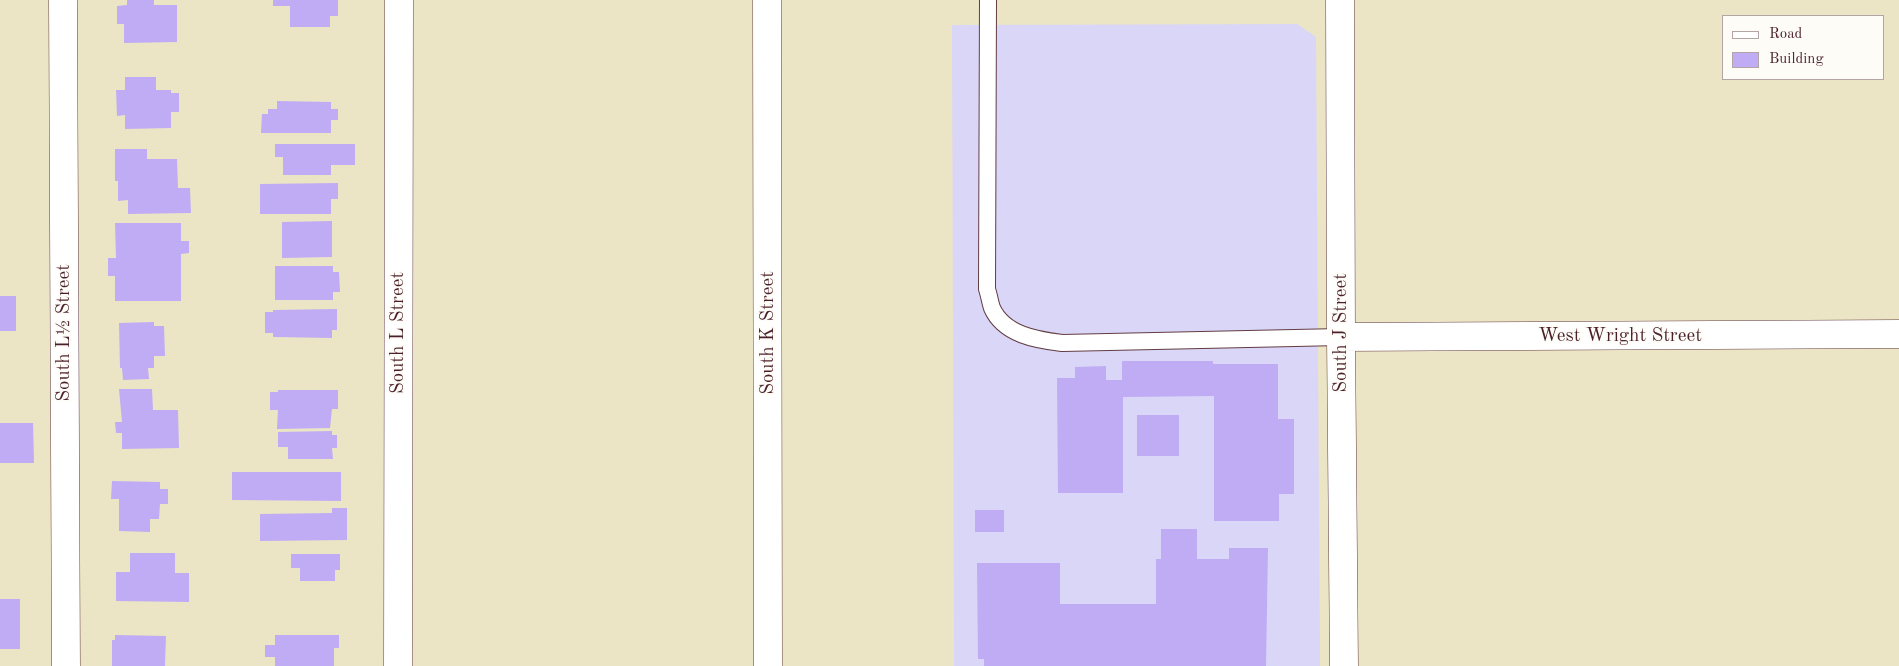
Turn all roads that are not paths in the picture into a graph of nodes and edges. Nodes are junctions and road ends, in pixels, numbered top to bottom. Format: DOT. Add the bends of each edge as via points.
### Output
graph roads {
  1 [pos="63,0"];
  2 [pos="399,0"];
  3 [pos="767,0"];
  4 [pos="988,0"];
  5 [pos="1340,0"];
  6 [pos="1899,334"];
  7 [pos="1341,337"];
  8 [pos="66,666"];
  9 [pos="398,666"];
  10 [pos="768,666"];
  11 [pos="1344,666"];
  1 -- 8 [label="street, South L½ Street"];
  2 -- 9 [label="street, South L Street"];
  3 -- 10 [label="street, South K Street"];
  4 -- 7 [label="lane" via="987,289 993,309 1003,322 1019,334 1062,343"];
  5 -- 7 [label="street, South J Street"];
  6 -- 7 [label="street, West Wright Street"];
  7 -- 11 [label="street, South J Street"];
}
